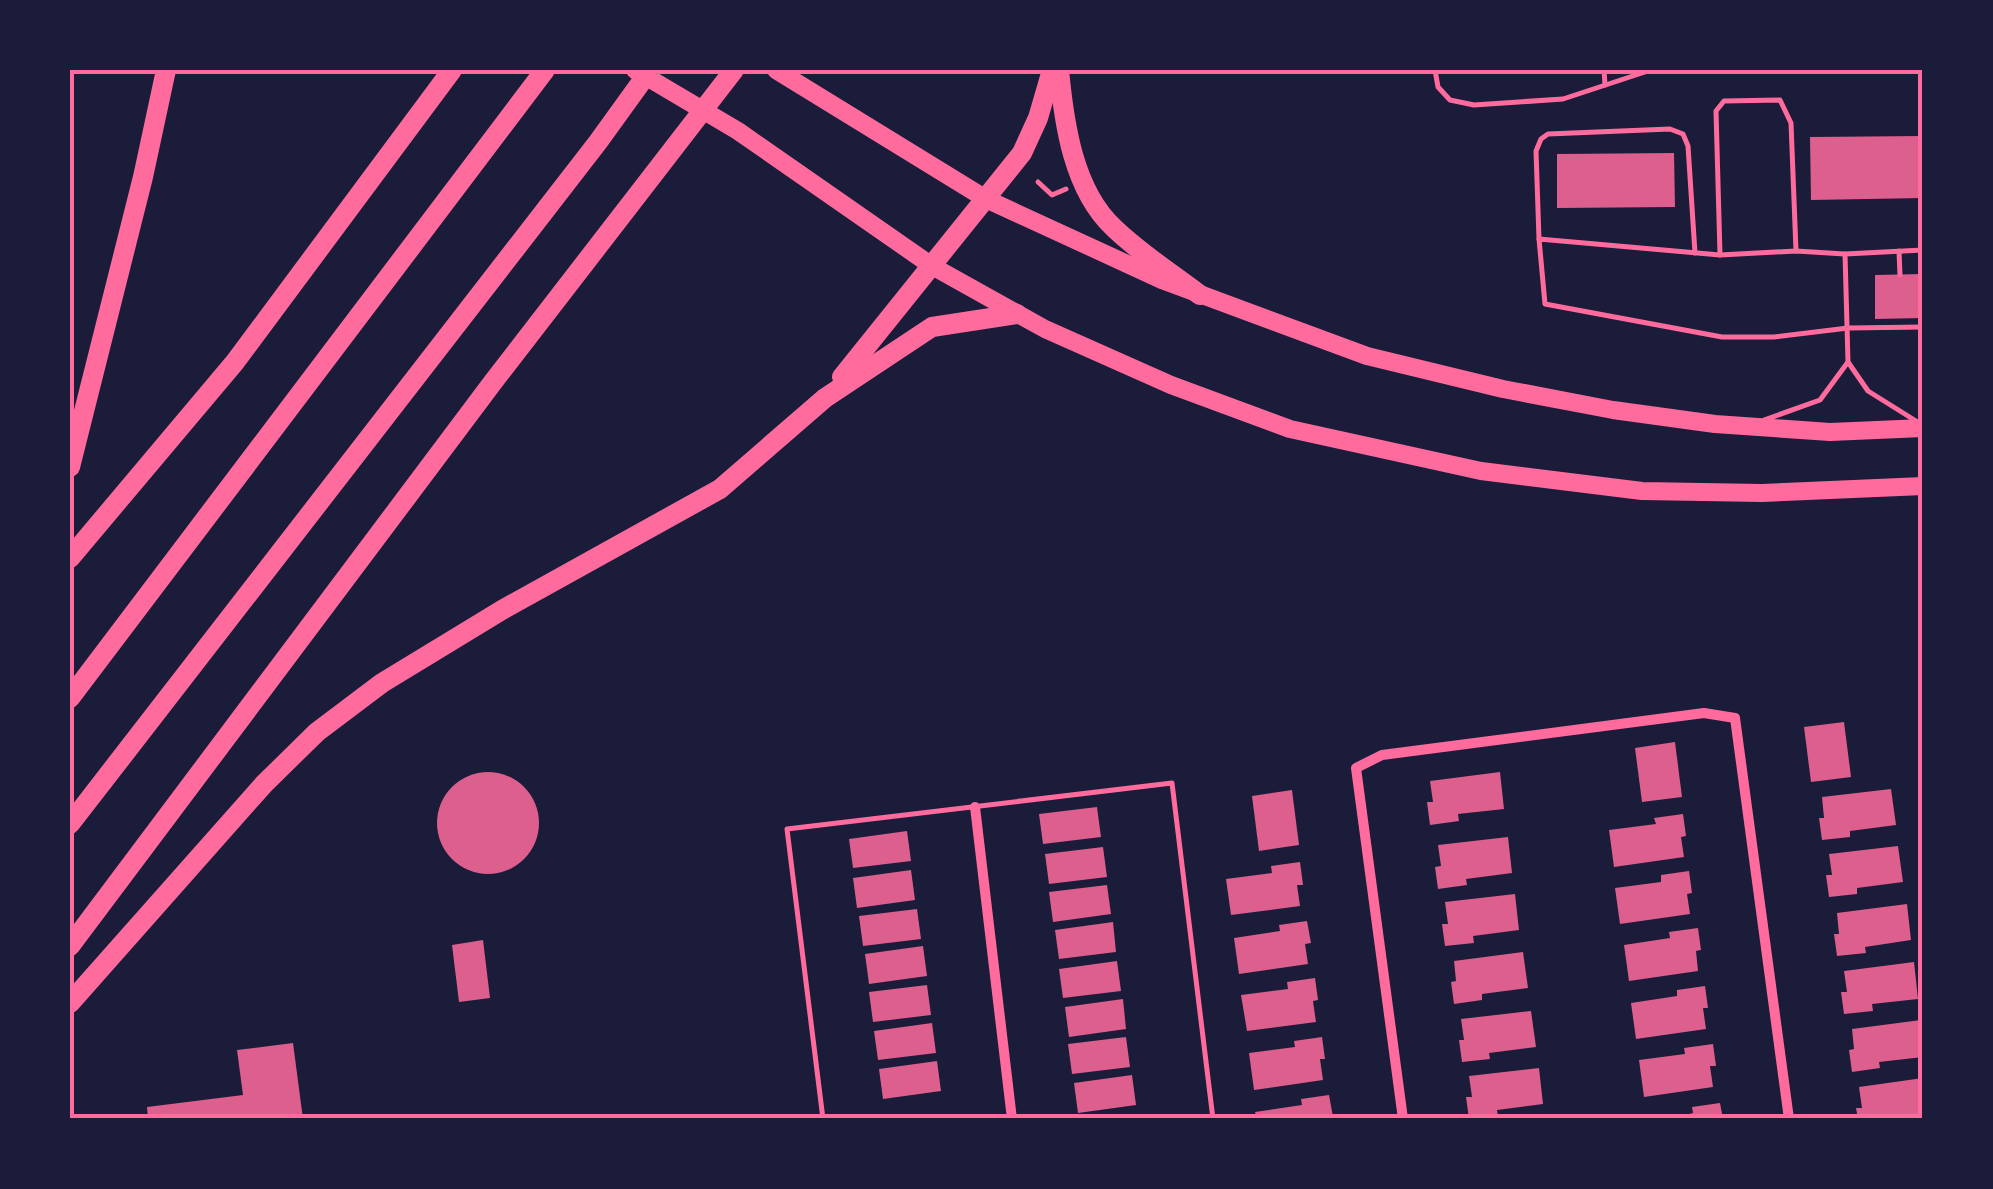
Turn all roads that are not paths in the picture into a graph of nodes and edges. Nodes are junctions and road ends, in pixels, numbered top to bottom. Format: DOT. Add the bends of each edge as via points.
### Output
graph roads {
  1 [pos="166,70"];
  2 [pos="545,70"];
  3 [pos="634,70"];
  4 [pos="650,70"];
  5 [pos="734,70"];
  6 [pos="776,70"];
  7 [pos="1056,70"];
  8 [pos="1435,70"];
  9 [pos="1604,70"];
  10 [pos="1651,70"];
  11 [pos="449,73"];
  12 [pos="1605,85"];
  13 [pos="986,199"];
  14 [pos="1539,239"];
  15 [pos="1923,250"];
  16 [pos="1796,251"];
  17 [pos="1899,251"];
  18 [pos="1695,252"];
  19 [pos="1720,254"];
  20 [pos="1845,254"];
  21 [pos="932,266"];
  22 [pos="1900,275"];
  23 [pos="1200,294"];
  24 [pos="1017,314"];
  25 [pos="1901,317"];
  26 [pos="1923,326"];
  27 [pos="1901,327"];
  28 [pos="1848,328"];
  29 [pos="1848,362"];
  30 [pos="825,398"];
  31 [pos="1747,426"];
  32 [pos="1923,427"];
  33 [pos="70,467"];
  34 [pos="1923,486"];
  35 [pos="70,558"];
  36 [pos="70,698"];
  37 [pos="975,807"];
  38 [pos="70,824"];
  39 [pos="70,946"];
  40 [pos="70,1003"];
  41 [pos="823,1119"];
  42 [pos="1012,1119"];
  43 [pos="1214,1119"];
  44 [pos="1403,1119"];
  45 [pos="1789,1119"];
  1 -- 33 [label="highway"];
  2 -- 36 [label="highway"];
  3 -- 21 [label="main road" via="738,132"];
  4 -- 38 [label="highway"];
  5 -- 39 [label="highway"];
  6 -- 13 [label="main road"];
  7 -- 13 [label="highway" via="1022,153"];
  7 -- 23 [label="highway" via="1072,153 1093,202 1111,226"];
  8 -- 12 [label="lane" via="1438,88 1450,100 1474,105 1563,99"];
  9 -- 12 [label="lane"];
  10 -- 12 [label="lane"];
  11 -- 35 [label="highway" via="235,362"];
  13 -- 21 [label="highway"];
  13 -- 23 [label="main road"];
  14 -- 18 [label="lane"];
  14 -- 18 [label="lane" via="1541,139 1670,129 1683,134 1688,146"];
  14 -- 28 [label="lane" via="1545,304 1722,337"];
  15 -- 17 [label="lane"];
  16 -- 19 [label="lane"];
  16 -- 19 [label="lane" via="1785,109 1780,100 1724,101 1716,111"];
  16 -- 20 [label="lane"];
  17 -- 20 [label="lane"];
  17 -- 22 [label="lane"];
  18 -- 19 [label="lane"];
  20 -- 28 [label="lane"];
  21 -- 24 [label="main road"];
  21 -- 30 [label="highway"];
  23 -- 31 [label="main road" via="1366,356 1614,410"];
  24 -- 30 [label="highway" via="932,327"];
  24 -- 34 [label="main road" via="1171,386 1290,429 1481,471 1642,491"];
  25 -- 27 [label="lane"];
  26 -- 27 [label="lane"];
  27 -- 28 [label="lane"];
  28 -- 29 [label="lane"];
  29 -- 31 [label="lane" via="1820,400"];
  29 -- 32 [label="lane" via="1868,391"];
  30 -- 40 [label="highway" via="720,489 502,610 382,683 317,732"];
  31 -- 32 [label="main road" via="1830,432"];
  37 -- 41 [label="lane" via="787,829"];
  37 -- 42 [label="street"];
  37 -- 43 [label="lane" via="1172,783"];
  44 -- 45 [label="street" via="1356,768 1382,756 1704,714 1736,718"];
}
